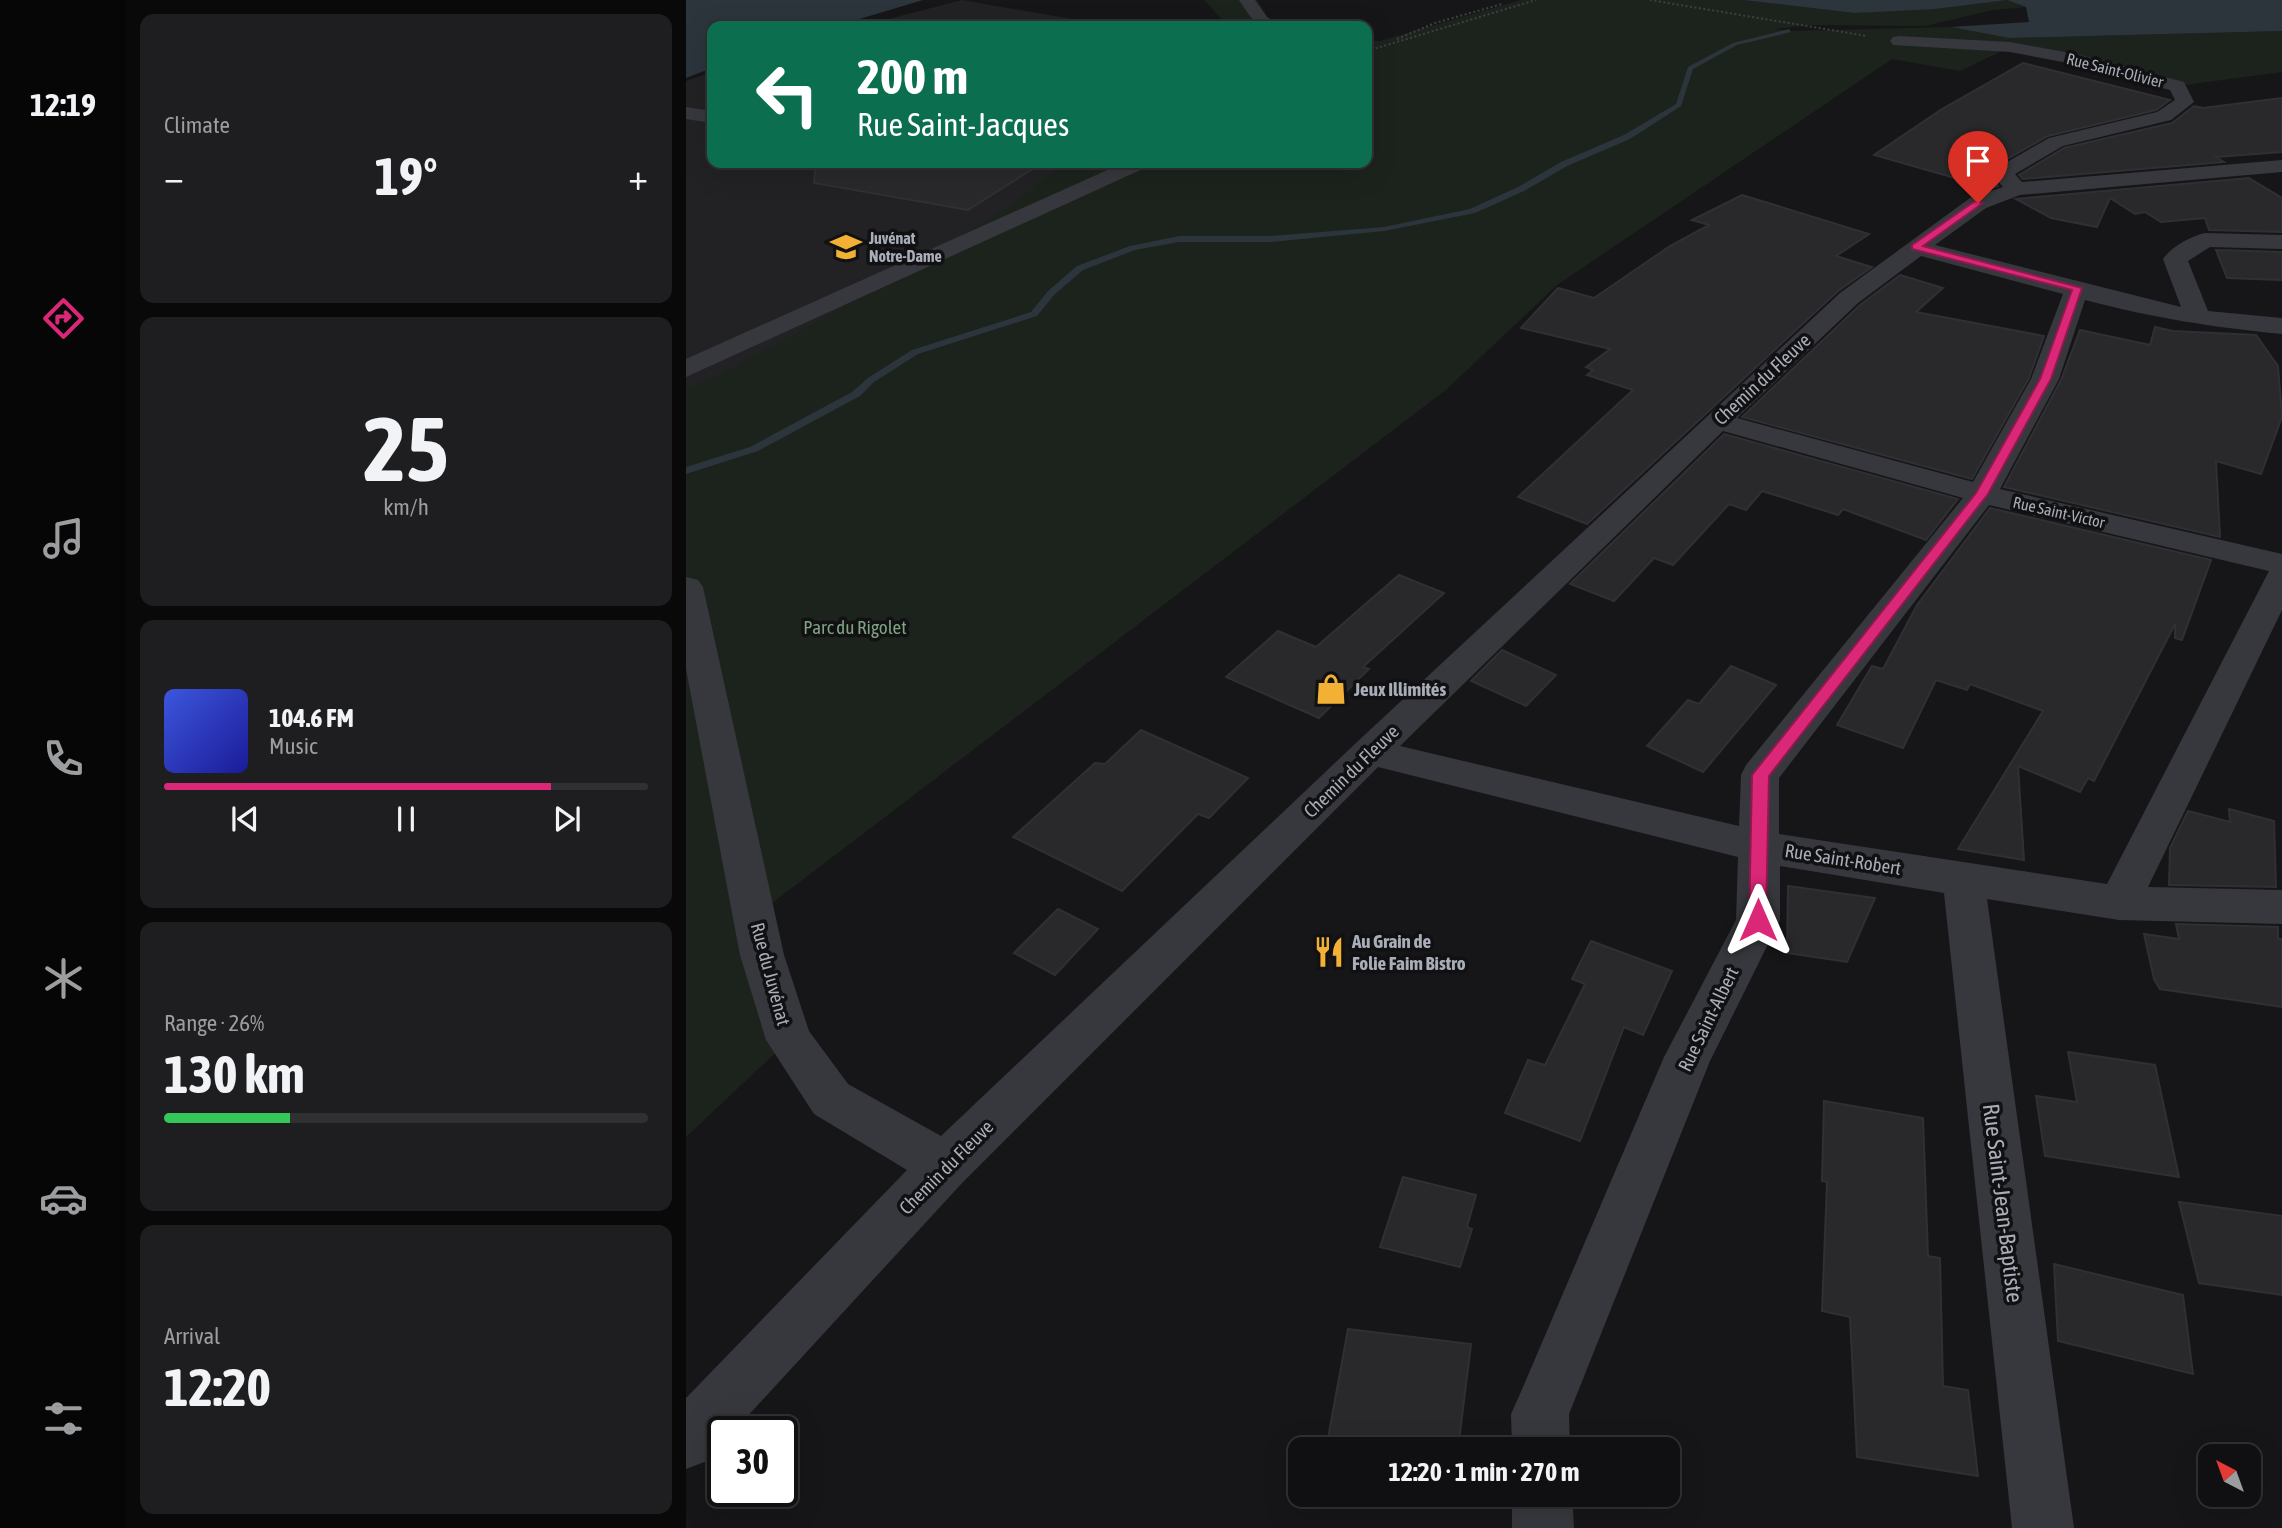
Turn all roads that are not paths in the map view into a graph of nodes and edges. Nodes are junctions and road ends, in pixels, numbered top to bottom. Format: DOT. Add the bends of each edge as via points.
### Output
graph roads {
  1 [pos="1247,0"];
  2 [pos="1263,21"];
  3 [pos="1899,41"];
  4 [pos="686,113"];
  5 [pos="707,116"];
  6 [pos="2282,166"];
  7 [pos="1129,168"];
  8 [pos="2017,189"];
  9 [pos="2282,242"];
  10 [pos="1915,247"];
  11 [pos="2077,288"];
  12 [pos="2198,318"];
  13 [pos="2282,326"];
  14 [pos="686,369"];
  15 [pos="1717,421"];
  16 [pos="1982,494"];
  17 [pos="2282,564"];
  18 [pos="2282,576"];
  19 [pos="686,587"];
  20 [pos="1370,752"];
  21 [pos="1757,846"];
  22 [pos="1963,878"];
  23 [pos="2119,903"];
  24 [pos="2282,908"];
  25 [pos="946,1165"];
  26 [pos="1541,1437"];
  27 [pos="686,1440"];
  28 [pos="1542,1507"];
  29 [pos="1543,1528"];
  30 [pos="2043,1528"];
  1 -- 2 [label="street"];
  3 -- 8 [label="street, Rue Saint-Olivier" via="2010,47 2177,86 2185,102 2164,116 2056,142 2002,173"];
  4 -- 5 [label="street"];
  6 -- 8 [label="street, Chemin du Fleuve"];
  7 -- 14 [label="street"];
  8 -- 10 [label="street, Chemin du Fleuve" via="1978,203"];
  9 -- 12 [label="street" via="2205,240 2175,259"];
  10 -- 11 [label="street"];
  10 -- 15 [label="street, Chemin du Fleuve" via="1849,298"];
  11 -- 12 [label="street"];
  11 -- 16 [label="street, Rue Saint-Albert" via="2045,379"];
  12 -- 13 [label="street"];
  15 -- 16 [label="street, Rue Saint-Victor"];
  15 -- 20 [label="street, Chemin du Fleuve"];
  16 -- 17 [label="street, Rue Saint-Victor"];
  16 -- 21 [label="street, Rue Saint-Albert" via="1760,775"];
  18 -- 23 [label="street"];
  19 -- 25 [label="street, Rue du Juvénat" via="762,955 789,1040 831,1099"];
  20 -- 21 [label="street, Rue Saint-Robert"];
  20 -- 25 [label="street, Chemin du Fleuve"];
  21 -- 22 [label="street, Rue Saint-Robert"];
  21 -- 26 [label="street, Rue Saint-Albert" via="1758,920 1688,1057 1540,1414"];
  22 -- 23 [label="street, Rue Saint-Robert"];
  22 -- 30 [label="street, Rue Saint-Jean-Baptiste"];
  23 -- 24 [label="street, Rue Saint-Robert"];
  25 -- 27 [label="street, Chemin du Fleuve"];
  28 -- 29 [label="street"];
}
